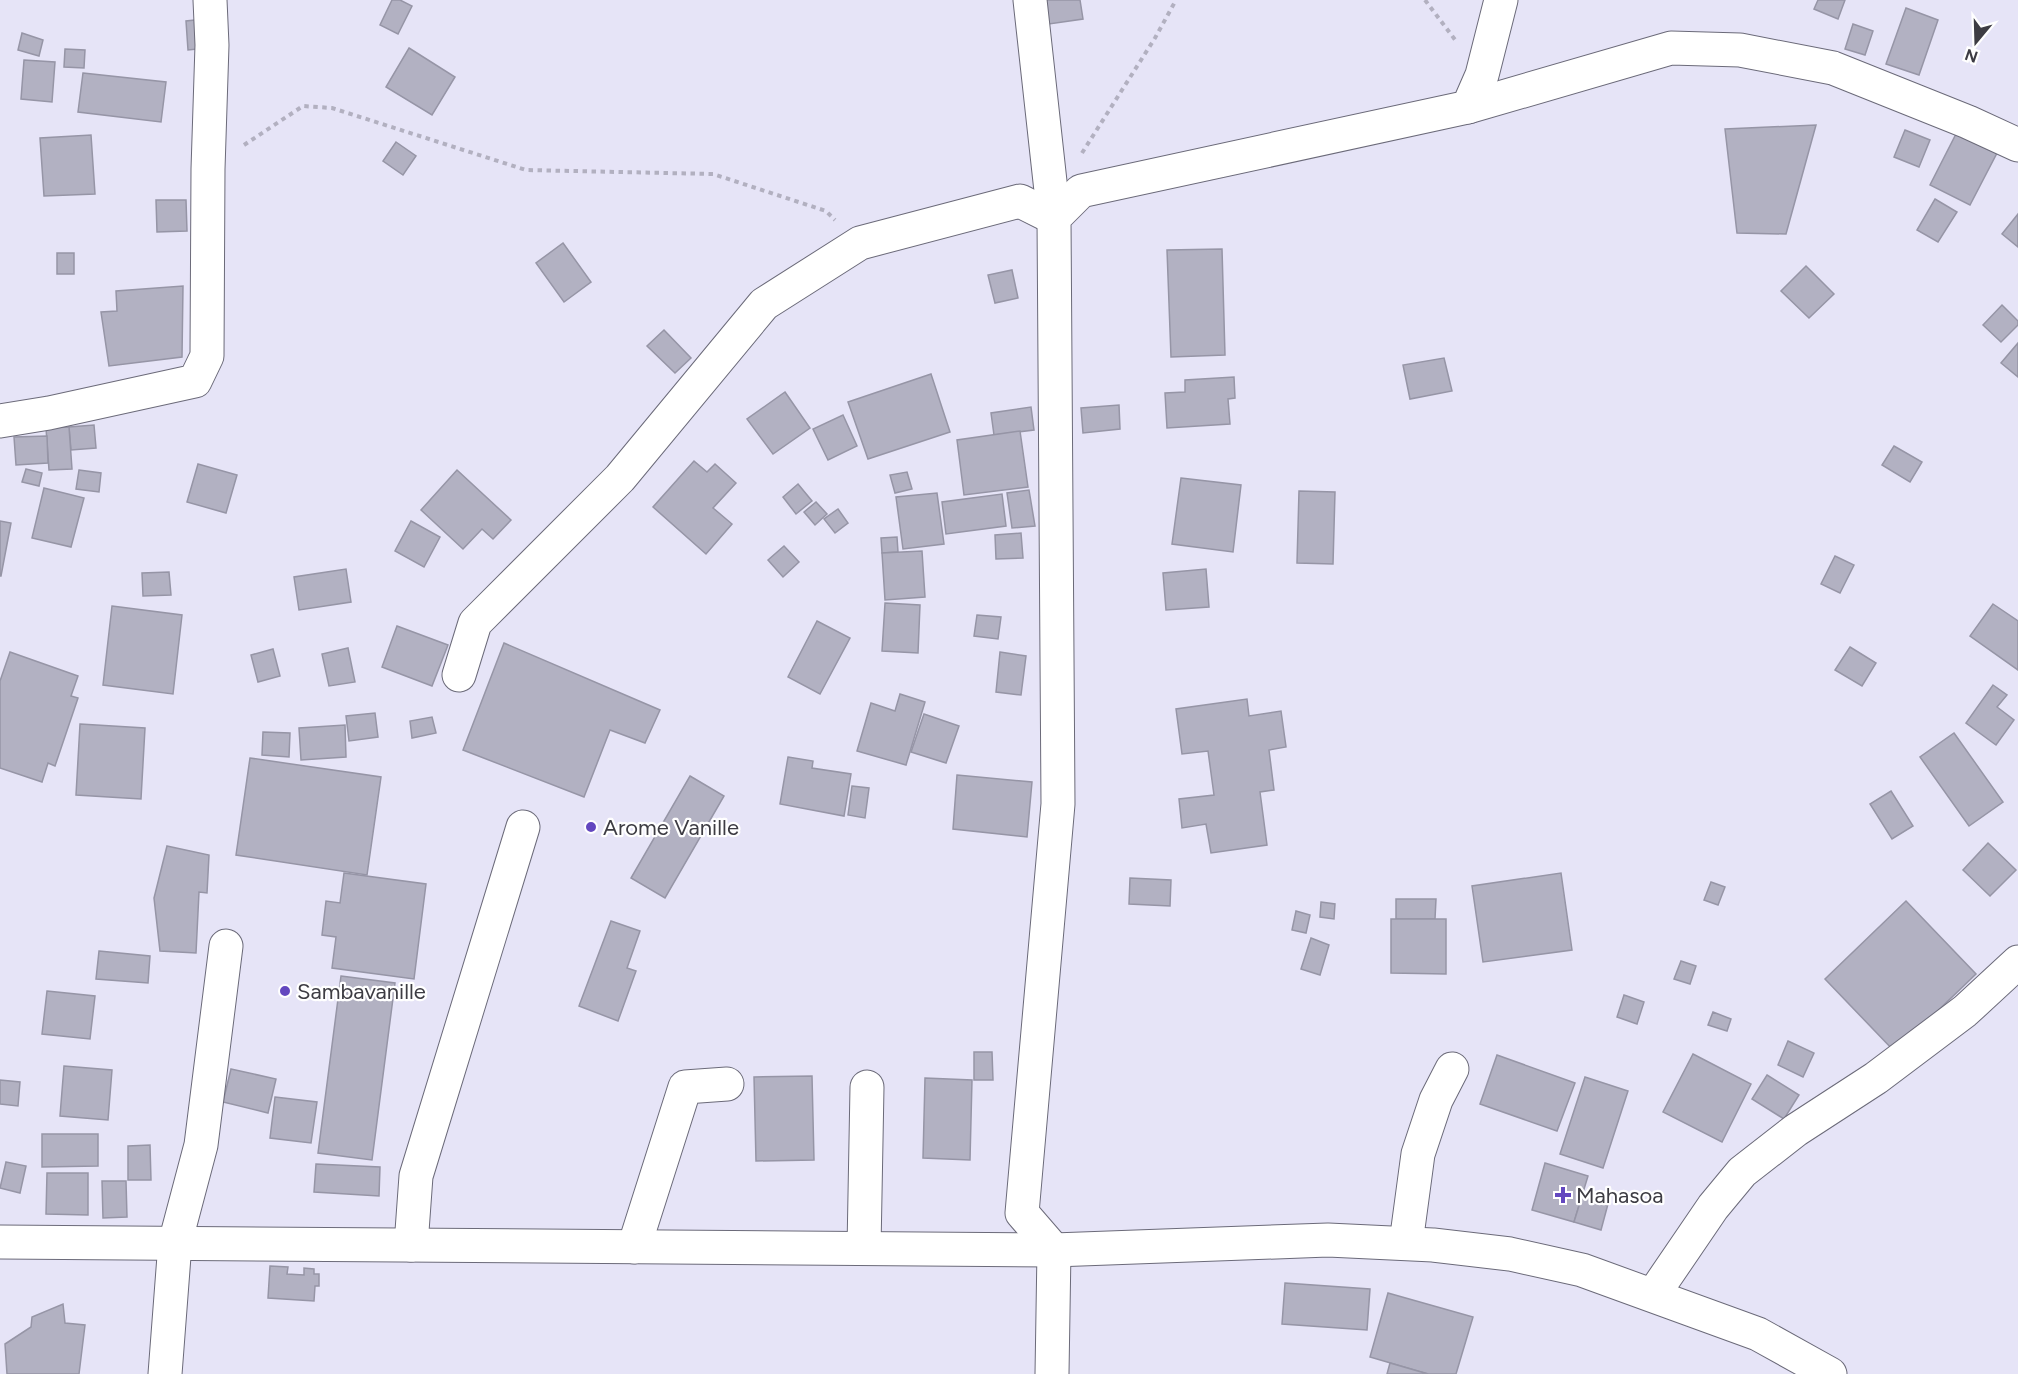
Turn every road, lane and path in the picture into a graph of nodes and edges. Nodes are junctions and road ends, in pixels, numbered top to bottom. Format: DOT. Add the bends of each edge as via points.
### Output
graph roads {
  1 [pos="210,0"];
  2 [pos="1030,0"];
  3 [pos="1176,0"];
  4 [pos="1501,0"];
  5 [pos="1468,107"];
  6 [pos="2018,145"];
  7 [pos="1079,158"];
  8 [pos="208,169"];
  9 [pos="1054,218"];
  10 [pos="860,243"];
  11 [pos="0,421"];
  12 [pos="459,675"];
  13 [pos="523,827"];
  14 [pos="226,946"];
  15 [pos="2018,962"];
  16 [pos="1452,1069"];
  17 [pos="727,1084"];
  18 [pos="867,1087"];
  19 [pos="0,1242"];
  20 [pos="175,1243"];
  21 [pos="1406,1243"];
  22 [pos="411,1245"];
  23 [pos="634,1246"];
  24 [pos="864,1248"];
  25 [pos="1053,1250"];
  26 [pos="1653,1295"];
  27 [pos="165,1374"];
  28 [pos="1052,1374"];
  29 [pos="1830,1374"];
  1 -- 8 [label="street"];
  2 -- 9 [label="street"];
  3 -- 7 [label="path"];
  4 -- 5 [label="street" via="1482,75"];
  5 -- 6 [label="street" via="1671,48 1740,50 1833,68"];
  5 -- 9 [label="street" via="1081,191"];
  8 -- 10 [label="path" via="303,106 332,108 526,170 713,174 826,211"];
  8 -- 11 [label="street" via="207,356 195,381"];
  9 -- 10 [label="street" via="1020,201"];
  9 -- 25 [label="street" via="1058,804 1022,1213"];
  10 -- 12 [label="street" via="764,304 620,478 475,623"];
  13 -- 22 [label="street" via="416,1176"];
  14 -- 20 [label="street" via="201,1145"];
  15 -- 26 [label="street" via="1965,1011 1742,1172"];
  16 -- 21 [label="street" via="1436,1100 1418,1154"];
  17 -- 23 [label="street" via="685,1087"];
  18 -- 24 [label="street"];
  19 -- 20 [label="street"];
  20 -- 22 [label="street"];
  20 -- 27 [label="street"];
  21 -- 25 [label="street" via="1328,1240"];
  21 -- 26 [label="street" via="1510,1254 1582,1270"];
  22 -- 23 [label="street"];
  23 -- 24 [label="street"];
  24 -- 25 [label="street"];
  25 -- 28 [label="street"];
  26 -- 29 [label="street" via="1758,1334"];
}
